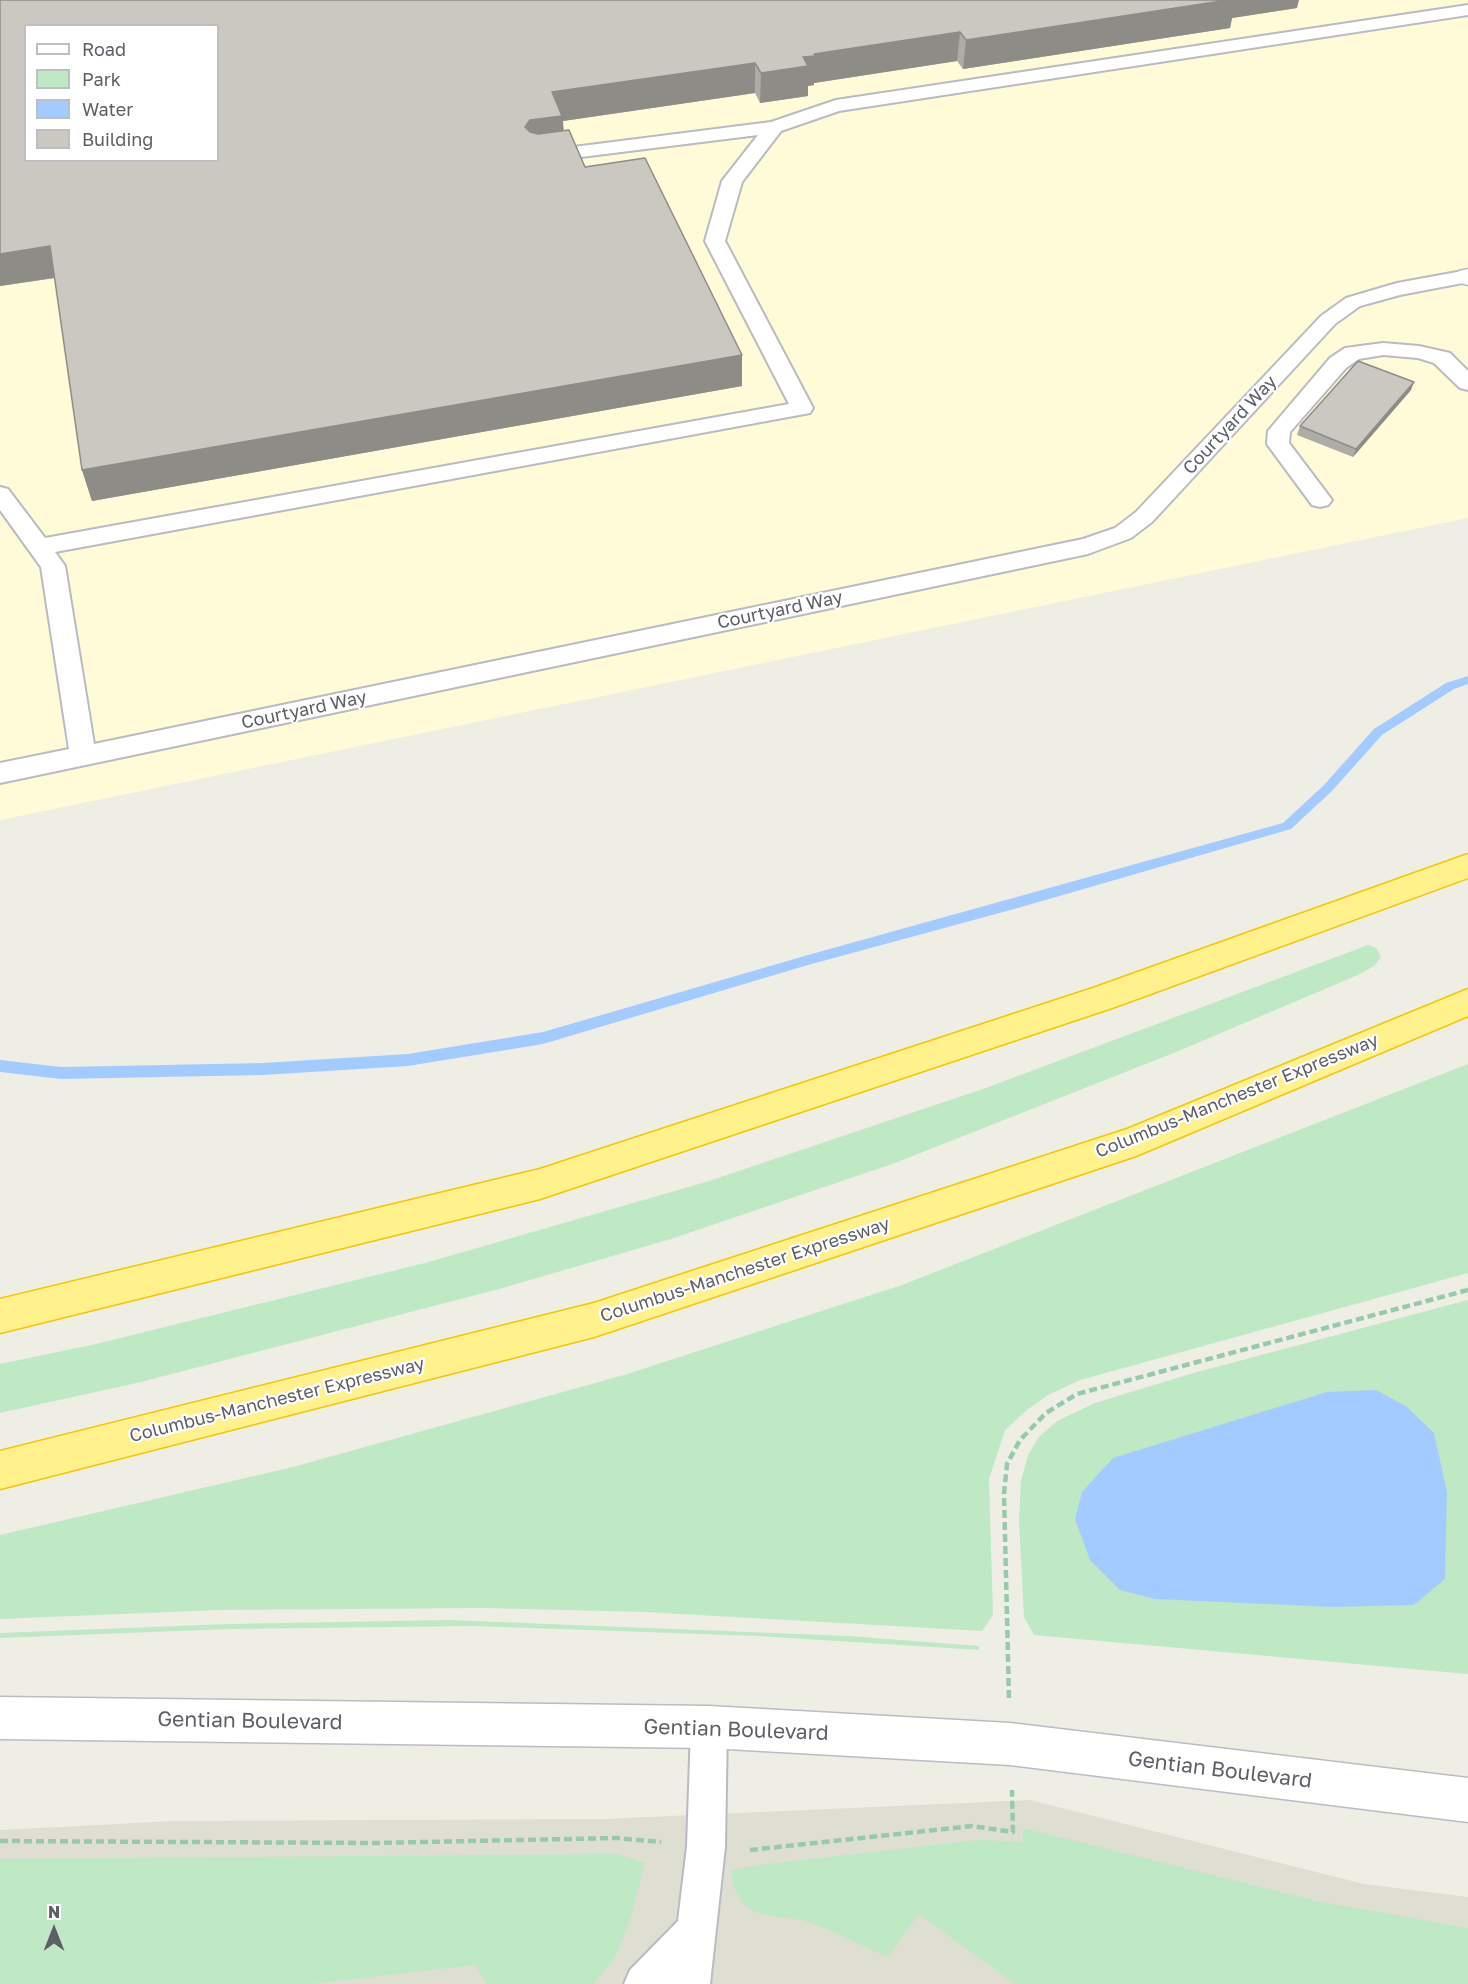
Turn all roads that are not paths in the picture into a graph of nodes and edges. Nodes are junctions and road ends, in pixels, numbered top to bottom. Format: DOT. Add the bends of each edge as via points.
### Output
graph roads {
  1 [pos="1468,10"];
  2 [pos="774,127"];
  3 [pos="540,156"];
  4 [pos="1468,277"];
  5 [pos="1468,383"];
  6 [pos="0,494"];
  7 [pos="1320,500"];
  8 [pos="39,548"];
  9 [pos="83,756"];
  10 [pos="0,773"];
  11 [pos="1468,866"];
  12 [pos="1468,1002"];
  13 [pos="0,1316"];
  14 [pos="0,1470"];
  15 [pos="0,1718"];
  16 [pos="709,1727"];
  17 [pos="1468,1800"];
  18 [pos="697,1929"];
  19 [pos="644,1984"];
  20 [pos="690,1984"];
  1 -- 2 [label="lane" via="836,106"];
  2 -- 3 [label="lane"];
  2 -- 8 [label="lane" via="732,181 715,241 802,408"];
  4 -- 9 [label="lane, Courtyard Way" via="1397,289 1353,302 1328,320 1144,517 1123,533 1088,546"];
  5 -- 7 [label="lane" via="1442,358 1419,352 1383,349 1353,353 1338,363 1279,431 1278,444"];
  6 -- 8 [label="lane"];
  8 -- 9 [label="lane" via="53,566"];
  9 -- 10 [label="lane, Courtyard Way"];
  11 -- 13 [label="highway" via="1104,998 540,1184"];
  12 -- 14 [label="highway, Columbus-Manchester Expressway" via="1136,1141 594,1320"];
  15 -- 16 [label="main road, Gentian Boulevard"];
  16 -- 17 [label="main road, Gentian Boulevard" via="1010,1744"];
  16 -- 18 [label="lane" via="706,1847"];
  18 -- 19 [label="lane"];
  18 -- 20 [label="lane"];
}
